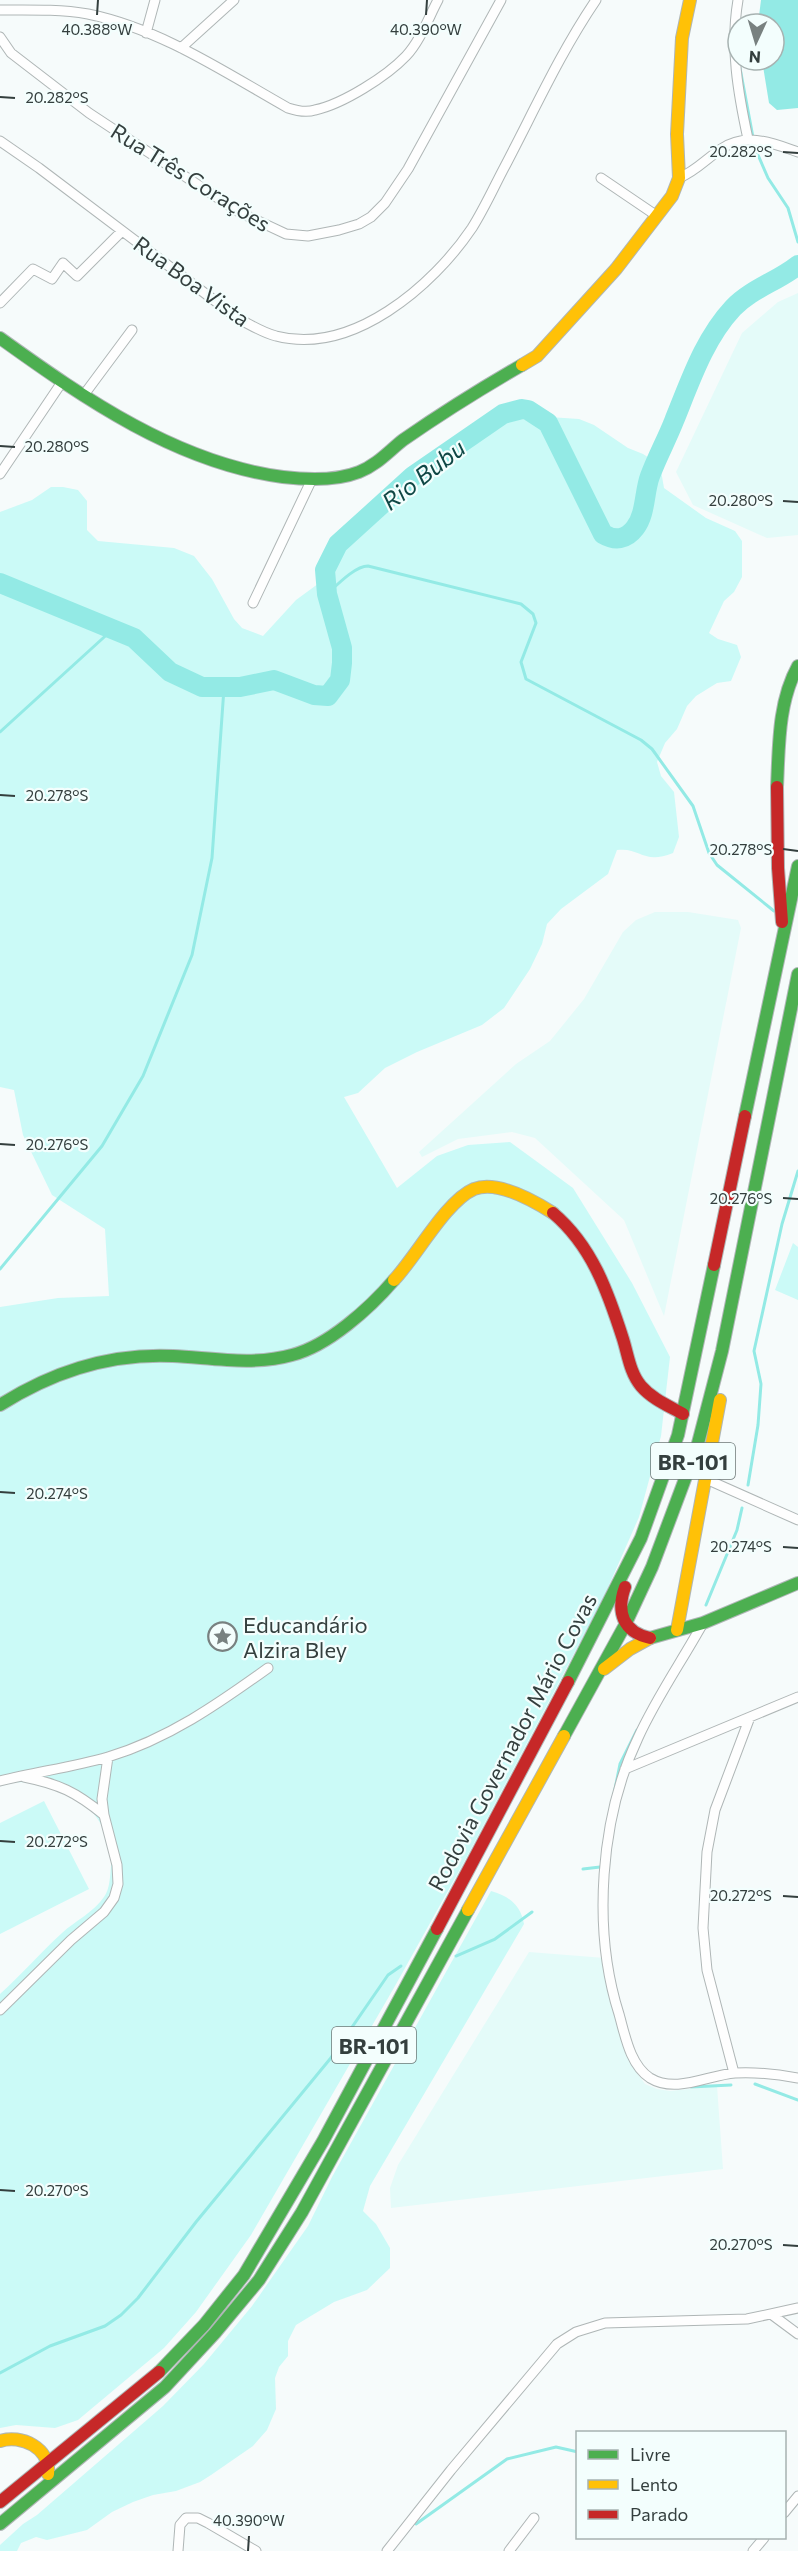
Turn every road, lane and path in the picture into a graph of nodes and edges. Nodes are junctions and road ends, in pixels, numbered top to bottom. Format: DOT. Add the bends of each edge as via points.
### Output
graph roads {
  1 [pos="155,0"];
  2 [pos="234,0"];
  3 [pos="438,0"];
  4 [pos="501,0"];
  5 [pos="596,0"];
  6 [pos="690,0"];
  7 [pos="738,0"];
  8 [pos="0,9"];
  9 [pos="146,33"];
  10 [pos="0,37"];
  11 [pos="181,48"];
  12 [pos="748,139"];
  13 [pos="0,141"];
  14 [pos="798,152"];
  15 [pos="602,178"];
  16 [pos="679,178"];
  17 [pos="657,216"];
  18 [pos="122,231"];
  19 [pos="0,303"];
  20 [pos="132,330"];
  21 [pos="0,338"];
  22 [pos="62,382"];
  23 [pos="83,396"];
  24 [pos="0,474"];
  25 [pos="312,479"];
  26 [pos="253,603"];
  27 [pos="798,666"];
  28 [pos="798,866"];
  29 [pos="784,938"];
  30 [pos="798,974"];
  31 [pos="722,1351"];
  32 [pos="0,1405"];
  33 [pos="683,1413"];
  34 [pos="670,1460"];
  35 [pos="706,1479"];
  36 [pos="798,1520"];
  37 [pos="798,1583"];
  38 [pos="704,1623"];
  39 [pos="625,1625"];
  40 [pos="677,1630"];
  41 [pos="650,1638"];
  42 [pos="268,1668"];
  43 [pos="599,1673"];
  44 [pos="798,1697"];
  45 [pos="750,1717"];
  46 [pos="108,1757"];
  47 [pos="625,1769"];
  48 [pos="21,1776"];
  49 [pos="0,1781"];
  50 [pos="104,1815"];
  51 [pos="0,2010"];
  52 [pos="734,2073"];
  53 [pos="798,2078"];
  54 [pos="798,2308"];
  55 [pos="771,2314"];
  56 [pos="798,2334"];
  57 [pos="0,2441"];
  58 [pos="48,2464"];
  59 [pos="798,2496"];
  60 [pos="27,2501"];
  61 [pos="0,2502"];
  62 [pos="786,2511"];
  63 [pos="534,2518"];
  64 [pos="0,2524"];
  65 [pos="763,2539"];
  66 [pos="178,2551"];
  67 [pos="256,2551"];
  68 [pos="387,2551"];
  69 [pos="509,2551"];
  70 [pos="753,2551"];
  1 -- 9 [label="street"];
  2 -- 11 [label="street"];
  3 -- 11 [label="street" via="415,45 401,60 355,93 316,110 288,108"];
  4 -- 10 [label="street, Rua Três Corações" via="385,203 359,224 308,236 286,234 239,212 89,113 11,53"];
  5 -- 18 [label="street, Rua Boa Vista" via="555,67 472,227 447,260 416,289 360,327 312,339 292,339 260,330 239,319"];
  6 -- 16 [label="main road" via="682,38"];
  7 -- 12 [label="street" via="737,87"];
  8 -- 9 [label="street" via="86,14"];
  9 -- 11 [label="street"];
  12 -- 14 [label="street"];
  12 -- 16 [label="street" via="720,149"];
  13 -- 18 [label="street, Rua Boa Vista"];
  15 -- 17 [label="street"];
  16 -- 17 [label="main road"];
  17 -- 25 [label="main road" via="616,269 537,356 467,397 372,466 347,476"];
  18 -- 19 [label="street" via="77,276 63,263 52,279 33,269"];
  20 -- 23 [label="street"];
  21 -- 22 [label="main road"];
  22 -- 23 [label="main road"];
  22 -- 24 [label="street"];
  23 -- 25 [label="main road" via="158,437 223,465 254,473"];
  25 -- 26 [label="street"];
  27 -- 29 [label="main road" via="786,691 777,793 777,861"];
  28 -- 29 [label="main road, Rodovia Governador Mário Covas / BR-101"];
  29 -- 33 [label="main road, Rodovia Governador Mário Covas / BR-101"];
  30 -- 31 [label="main road, Rodovia Governador Mário Covas / BR-101"];
  31 -- 35 [label="main road" via="723,1384"];
  31 -- 39 [label="main road, Rodovia Governador Mário Covas / BR-101" via="684,1486"];
  32 -- 33 [label="main road" via="61,1374 114,1359 154,1356 267,1360 300,1354 376,1299 461,1197 477,1188 506,1190 537,1202 568,1226 597,1266 636,1379 655,1397"];
  33 -- 34 [label="main road, Rodovia Governador Mário Covas / BR-101"];
  34 -- 39 [label="main road" via="676,1469 675,1476 620,1597"];
  34 -- 58 [label="main road, Rodovia Governador Mário Covas / BR-101" via="626,1570 519,1777 323,2141 244,2275 204,2325 153,2378"];
  35 -- 36 [label="street"];
  35 -- 40 [label="main road"];
  37 -- 38 [label="main road"];
  38 -- 40 [label="main road"];
  38 -- 47 [label="street" via="638,1738"];
  39 -- 41 [label="main road" via="634,1634"];
  39 -- 43 [label="main road, Rodovia Governador Mário Covas / BR-101"];
  40 -- 41 [label="main road"];
  41 -- 43 [label="main road"];
  42 -- 46 [label="street" via="205,1713"];
  43 -- 60 [label="main road, Rodovia Governador Mário Covas / BR-101" via="302,2212 259,2280 165,2387"];
  44 -- 45 [label="street"];
  45 -- 47 [label="street"];
  45 -- 52 [label="street" via="713,1820 707,1852 703,1928 707,1970"];
  46 -- 48 [label="street"];
  46 -- 50 [label="street"];
  47 -- 52 [label="street" via="611,1817 604,1890 612,1987 630,2049 643,2071 662,2083 688,2083"];
  48 -- 49 [label="street"];
  48 -- 50 [label="street" via="64,1787"];
  50 -- 51 [label="street" via="117,1865 114,1898"];
  52 -- 53 [label="street"];
  54 -- 55 [label="street"];
  55 -- 56 [label="street"];
  55 -- 68 [label="street" via="747,2319 605,2323 576,2332 557,2344"];
  57 -- 58 [label="main road" via="11,2437 30,2441"];
  58 -- 60 [label="main road" via="49,2473"];
  58 -- 61 [label="main road, Rodovia Governador Mário Covas / BR-101"];
  59 -- 62 [label="street"];
  60 -- 64 [label="main road, Rodovia Governador Mário Covas / BR-101"];
  63 -- 69 [label="street"];
  65 -- 70 [label="street"];
  66 -- 67 [label="street" via="180,2525 186,2518 198,2518"];
}
